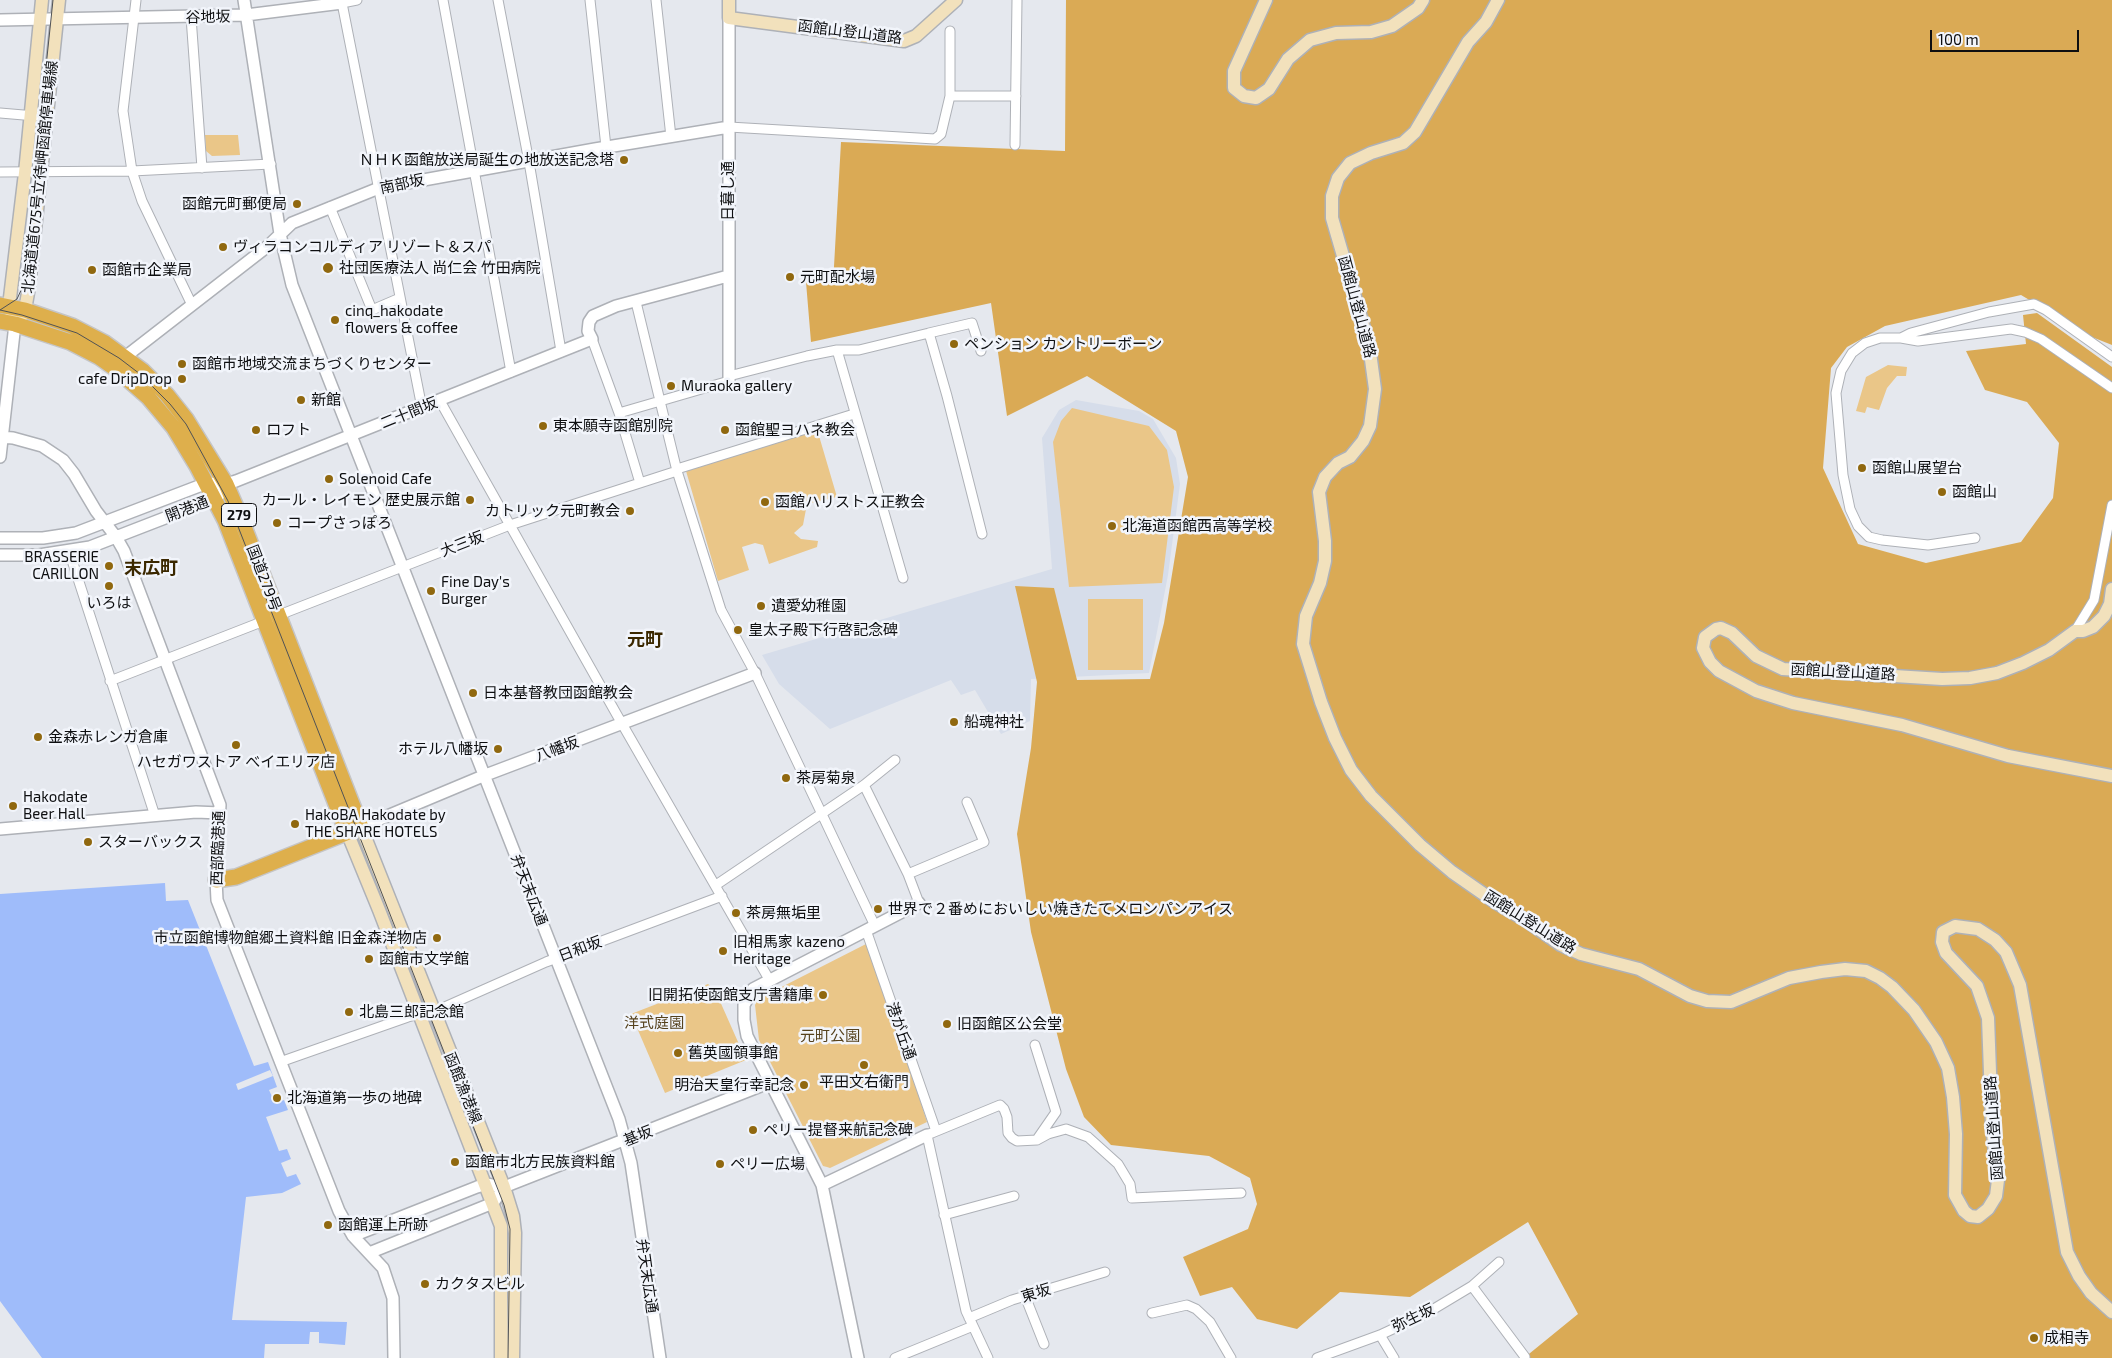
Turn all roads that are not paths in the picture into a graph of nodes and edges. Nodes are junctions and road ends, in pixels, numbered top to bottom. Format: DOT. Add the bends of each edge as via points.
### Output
graph roads {
  1 [pos="42,0"];
  2 [pos="59,0"];
  3 [pos="136,0"];
  4 [pos="244,0"];
  5 [pos="356,0"];
  6 [pos="443,0"];
  7 [pos="498,0"];
  8 [pos="590,0"];
  9 [pos="656,0"];
  10 [pos="729,0"];
  11 [pos="956,0"];
  12 [pos="1017,0"];
  13 [pos="1266,0"];
  14 [pos="1423,0"];
  15 [pos="1498,0"];
  16 [pos="342,1"];
  17 [pos="292,5"];
  18 [pos="246,15"];
  19 [pos="191,17"];
  20 [pos="133,18"];
  21 [pos="730,18"];
  22 [pos="0,20"];
  23 [pos="39,20"];
  24 [pos="58,20"];
  25 [pos="950,31"];
  26 [pos="950,96"];
  27 [pos="1016,96"];
  28 [pos="0,113"];
  29 [pos="30,116"];
  30 [pos="47,117"];
  31 [pos="729,127"];
  32 [pos="671,137"];
  33 [pos="1015,145"];
  34 [pos="606,147"];
  35 [pos="529,162"];
  36 [pos="271,164"];
  37 [pos="202,168"];
  38 [pos="475,170"];
  39 [pos="132,171"];
  40 [pos="0,172"];
  41 [pos="41,172"];
  42 [pos="25,173"];
  43 [pos="379,188"];
  44 [pos="330,207"];
  45 [pos="280,234"];
  46 [pos="728,276"];
  47 [pos="400,298"];
  48 [pos="636,302"];
  49 [pos="192,305"];
  50 [pos="4,306"];
  51 [pos="26,310"];
  52 [pos="0,321"];
  53 [pos="15,324"];
  54 [pos="929,333"];
  55 [pos="1901,338"];
  56 [pos="592,340"];
  57 [pos="838,350"];
  58 [pos="561,351"];
  59 [pos="981,351"];
  60 [pos="125,357"];
  61 [pos="2112,357"];
  62 [pos="511,372"];
  63 [pos="729,378"];
  64 [pos="2112,388"];
  65 [pos="440,400"];
  66 [pos="660,402"];
  67 [pos="422,408"];
  68 [pos="619,413"];
  69 [pos="854,414"];
  70 [pos="351,436"];
  71 [pos="1,437"];
  72 [pos="0,457"];
  73 [pos="677,470"];
  74 [pos="640,483"];
  75 [pos="206,484"];
  76 [pos="226,484"];
  77 [pos="214,499"];
  78 [pos="2112,505"];
  79 [pos="106,523"];
  80 [pos="510,525"];
  81 [pos="982,534"];
  82 [pos="116,537"];
  83 [pos="0,538"];
  84 [pos="1975,538"];
  85 [pos="69,552"];
  86 [pos="0,555"];
  87 [pos="402,567"];
  88 [pos="903,578"];
  89 [pos="2112,589"];
  90 [pos="272,619"];
  91 [pos="2075,631"];
  92 [pos="166,660"];
  93 [pos="755,673"];
  94 [pos="110,681"];
  95 [pos="623,724"];
  96 [pos="895,760"];
  97 [pos="483,776"];
  98 [pos="2112,776"];
  99 [pos="864,785"];
  100 [pos="967,802"];
  101 [pos="220,813"];
  102 [pos="822,813"];
  103 [pos="155,816"];
  104 [pos="0,829"];
  105 [pos="354,830"];
  106 [pos="908,874"];
  107 [pos="216,880"];
  108 [pos="716,885"];
  109 [pos="722,896"];
  110 [pos="919,903"];
  111 [pos="871,928"];
  112 [pos="556,958"];
  113 [pos="770,980"];
  114 [pos="436,1009"];
  115 [pos="419,1014"];
  116 [pos="1035,1045"];
  117 [pos="280,1062"];
  118 [pos="771,1082"];
  119 [pos="932,1133"];
  120 [pos="626,1140"];
  121 [pos="1037,1140"];
  122 [pos="486,1184"];
  123 [pos="822,1185"];
  124 [pos="504,1187"];
  125 [pos="1241,1193"];
  126 [pos="1014,1196"];
  127 [pos="493,1203"];
  128 [pos="944,1215"];
  129 [pos="353,1236"];
  130 [pos="369,1253"];
  131 [pos="1500,1262"];
  132 [pos="1105,1272"];
  133 [pos="1472,1286"];
  134 [pos="1025,1296"];
  135 [pos="2112,1312"];
  136 [pos="1152,1313"];
  137 [pos="969,1318"];
  138 [pos="973,1326"];
  139 [pos="1380,1334"];
  140 [pos="1044,1344"];
  141 [pos="1524,1356"];
  142 [pos="394,1358"];
  143 [pos="501,1358"];
  144 [pos="513,1358"];
  145 [pos="660,1358"];
  146 [pos="858,1358"];
  147 [pos="895,1358"];
  148 [pos="988,1358"];
  149 [pos="1231,1358"];
  150 [pos="1317,1358"];
  151 [pos="1394,1358"];
  1 -- 23 [label="main road, 北海道道675号立待岬函館停車場線"];
  2 -- 24 [label="main road, 北海道道675号立待岬函館停車場線"];
  3 -- 20 [label="street"];
  4 -- 18 [label="street, 弁天末広通"];
  5 -- 16 [label="street, 谷地坂"];
  6 -- 38 [label="street"];
  7 -- 35 [label="street"];
  8 -- 34 [label="street"];
  9 -- 32 [label="street"];
  10 -- 21 [label="main road, 日暮し通"];
  11 -- 21 [label="main road, 函館山登山道路" via="916,36 904,41"];
  12 -- 27 [label="street"];
  13 -- 14 [label="main road" via="1234,71 1234,88 1244,96 1256,98 1269,89 1288,59 1310,40 1336,33 1371,32 1392,26 1418,8"];
  15 -- 135 [label="main road, 函館山登山道路" via="1486,22 1468,42 1415,132 1403,143 1350,163 1338,178 1332,196 1332,218 1369,345 1375,389 1370,426 1362,441 1325,477 1319,492 1325,561 1306,616 1304,644 1335,738 1351,770 1371,796 1420,845 1488,897 1561,945 1581,954 1639,969 1690,996 1707,1001 1731,1002 1789,978 1821,972 1866,970 1880,978 1914,1010 1936,1042 1948,1068 1956,1134 1955,1195 1964,1212 1978,1217 1988,1210 1996,1196 1998,1180 1992,1126 1988,1018 1977,986 1946,953 1942,942 1943,932 1955,926 1978,929 1995,940 2006,952 2020,985 2067,1252 2091,1293"];
  16 -- 17 [label="street, 谷地坂"];
  16 -- 43 [label="street"];
  17 -- 18 [label="street, 谷地坂"];
  18 -- 19 [label="street, 谷地坂"];
  18 -- 36 [label="street, 弁天末広通"];
  19 -- 20 [label="street, 谷地坂"];
  19 -- 37 [label="street"];
  20 -- 24 [label="street, 谷地坂"];
  20 -- 39 [label="street" via="123,111"];
  21 -- 31 [label="street, 日暮し通"];
  22 -- 23 [label="street, 谷地坂"];
  23 -- 24 [label="street, 谷地坂"];
  23 -- 29 [label="main road, 北海道道675号立待岬函館停車場線"];
  24 -- 30 [label="main road, 北海道道675号立待岬函館停車場線"];
  25 -- 26 [label="street"];
  26 -- 27 [label="street"];
  26 -- 31 [label="street" via="941,134 935,139"];
  27 -- 33 [label="street"];
  28 -- 29 [label="street"];
  29 -- 30 [label="street"];
  29 -- 42 [label="main road, 北海道道675号立待岬函館停車場線"];
  30 -- 41 [label="main road, 北海道道675号立待岬函館停車場線"];
  31 -- 32 [label="street, 南部坂"];
  31 -- 46 [label="street, 日暮し通"];
  32 -- 34 [label="street, 南部坂"];
  34 -- 35 [label="street, 南部坂"];
  35 -- 38 [label="street, 南部坂"];
  35 -- 58 [label="street"];
  36 -- 37 [label="street"];
  36 -- 45 [label="street, 弁天末広通"];
  37 -- 39 [label="street"];
  38 -- 43 [label="street, 南部坂"];
  38 -- 62 [label="street"];
  39 -- 41 [label="street"];
  39 -- 49 [label="street" via="142,201"];
  40 -- 42 [label="street"];
  41 -- 42 [label="street"];
  41 -- 51 [label="main road, 北海道道675号立待岬函館停車場線"];
  42 -- 50 [label="main road, 北海道道675号立待岬函館停車場線"];
  43 -- 44 [label="street, 南部坂"];
  43 -- 47 [label="street"];
  44 -- 45 [label="street, 南部坂" via="292,223"];
  44 -- 47 [label="street" via="372,310"];
  45 -- 49 [label="street, 南部坂"];
  45 -- 70 [label="street, 弁天末広通" via="292,285"];
  46 -- 48 [label="street"];
  46 -- 63 [label="street, 日暮し通"];
  47 -- 67 [label="street"];
  48 -- 56 [label="street" via="593,316 588,331"];
  48 -- 66 [label="street, 港が丘通"];
  49 -- 60 [label="street, 南部坂"];
  50 -- 51 [label="highway, 国道279号 / 279"];
  50 -- 53 [label="main road, 北海道道675号立待岬函館停車場線"];
  51 -- 53 [label="main road, 北海道道675号立待岬函館停車場線"];
  51 -- 60 [label="highway, 国道279号 / 279" via="83,331"];
  52 -- 53 [label="highway, 国道279号 / 279"];
  53 -- 71 [label="street"];
  53 -- 75 [label="highway, 国道279号 / 279" via="84,349 132,382 174,428"];
  54 -- 57 [label="street" via="859,350"];
  54 -- 59 [label="street" via="972,323"];
  54 -- 81 [label="street"];
  55 -- 61 [label="street" via="1910,332 2034,304"];
  55 -- 64 [label="street" via="1918,341 2011,329 2025,332 2041,338"];
  55 -- 84 [label="street" via="1880,338 1864,343 1852,353 1841,371 1836,393 1841,459 1850,509 1858,526 1869,537 1928,545"];
  56 -- 58 [label="street, 二十間坂"];
  56 -- 68 [label="street"];
  57 -- 63 [label="street"];
  57 -- 69 [label="street"];
  58 -- 62 [label="street, 二十間坂"];
  60 -- 76 [label="highway, 国道279号 / 279" via="154,381 179,410"];
  62 -- 65 [label="street, 二十間坂"];
  63 -- 66 [label="street"];
  65 -- 67 [label="street, 二十間坂"];
  65 -- 80 [label="street"];
  66 -- 68 [label="street"];
  66 -- 73 [label="street, 港が丘通"];
  67 -- 70 [label="street, 二十間坂"];
  68 -- 74 [label="street"];
  69 -- 73 [label="street, 大三坂"];
  69 -- 88 [label="street"];
  70 -- 76 [label="street, 二十間坂"];
  70 -- 87 [label="street, 弁天末広通"];
  71 -- 72 [label="street"];
  71 -- 79 [label="street, 西部臨港通" via="33,443 57,454"];
  73 -- 74 [label="street, 大三坂"];
  73 -- 93 [label="street, 港が丘通" via="721,610"];
  74 -- 80 [label="street, 大三坂"];
  75 -- 76 [label="street, 開港通"];
  75 -- 77 [label="highway, 国道279号 / 279"];
  75 -- 79 [label="street, 開港通"];
  76 -- 77 [label="street, 開港通"];
  76 -- 90 [label="highway, 国道279号 / 279"];
  77 -- 82 [label="street, 開港通"];
  77 -- 90 [label="highway, 国道279号 / 279"];
  78 -- 91 [label="street" via="2094,600"];
  79 -- 82 [label="street, 西部臨港通"];
  79 -- 83 [label="street, 開港通" via="59,536"];
  80 -- 87 [label="street, 大三坂"];
  80 -- 95 [label="street"];
  82 -- 85 [label="street, 開港通"];
  82 -- 92 [label="street, 西部臨港通"];
  85 -- 86 [label="street, 開港通"];
  85 -- 94 [label="street"];
  87 -- 90 [label="street, 大三坂"];
  87 -- 97 [label="street, 弁天末広通"];
  89 -- 91 [label="main road" via="2104,616 2092,628"];
  90 -- 92 [label="street, 大三坂"];
  90 -- 105 [label="highway, 国道279号 / 279"];
  91 -- 98 [label="main road, 函館山登山道路" via="2049,650 2023,663 1997,673 1970,678 1783,669 1756,656 1732,633 1721,628 1705,637 1703,648 1710,662 1720,671 1756,691 1793,704 1902,725 2008,756"];
  92 -- 94 [label="street, 大三坂"];
  92 -- 101 [label="street, 西部臨港通" via="217,795"];
  93 -- 95 [label="street, 八幡坂"];
  93 -- 102 [label="street, 港が丘通"];
  94 -- 103 [label="street"];
  95 -- 97 [label="street, 八幡坂"];
  95 -- 108 [label="street"];
  96 -- 99 [label="street"];
  97 -- 105 [label="street, 八幡坂"];
  97 -- 112 [label="street, 弁天末広通"];
  99 -- 102 [label="street"];
  99 -- 106 [label="street"];
  100 -- 106 [label="street" via="984,842"];
  101 -- 103 [label="street"];
  101 -- 107 [label="street, 西部臨港通"];
  102 -- 108 [label="street"];
  102 -- 111 [label="street, 港が丘通"];
  103 -- 104 [label="street"];
  105 -- 107 [label="highway" via="236,877"];
  105 -- 114 [label="main road, 函館漁港線"];
  105 -- 115 [label="main road, 函館漁港線"];
  106 -- 110 [label="street"];
  107 -- 117 [label="street, 西部臨港通" via="217,900"];
  108 -- 109 [label="street"];
  109 -- 112 [label="street, 日和坂"];
  109 -- 113 [label="street"];
  110 -- 111 [label="street"];
  111 -- 113 [label="street"];
  111 -- 119 [label="street, 港が丘通"];
  112 -- 114 [label="street, 日和坂"];
  112 -- 120 [label="street, 弁天末広通"];
  113 -- 118 [label="street" via="752,989 744,1005 744,1020 747,1036"];
  114 -- 115 [label="street, 日和坂"];
  114 -- 124 [label="main road, 函館漁港線"];
  115 -- 117 [label="street, 日和坂"];
  115 -- 122 [label="main road, 函館漁港線"];
  116 -- 121 [label="street" via="1056,1112"];
  117 -- 129 [label="street, 西部臨港通" via="339,1211"];
  118 -- 120 [label="street, 基坂"];
  118 -- 123 [label="street"];
  119 -- 121 [label="street" via="1000,1105 1012,1138 1017,1141"];
  119 -- 123 [label="street"];
  119 -- 128 [label="street, 港が丘通"];
  120 -- 124 [label="street, 基坂"];
  120 -- 145 [label="street, 弁天末広通"];
  121 -- 125 [label="street" via="1066,1129 1088,1137 1118,1164 1130,1184 1132,1198"];
  122 -- 124 [label="street"];
  122 -- 127 [label="main road, 函館漁港線"];
  122 -- 129 [label="street"];
  123 -- 146 [label="street"];
  124 -- 127 [label="street"];
  124 -- 144 [label="main road, 函館漁港線" via="514,1226"];
  126 -- 128 [label="street"];
  127 -- 130 [label="street"];
  127 -- 143 [label="main road, 函館漁港線" via="503,1236"];
  128 -- 137 [label="street, 港が丘通"];
  129 -- 130 [label="street, 西部臨港通"];
  130 -- 142 [label="street, 西部臨港通" via="383,1268 393,1298"];
  131 -- 133 [label="street, 弥生坂"];
  132 -- 134 [label="street, 東坂"];
  133 -- 139 [label="street, 弥生坂" via="1426,1313"];
  133 -- 141 [label="street"];
  134 -- 137 [label="street, 東坂"];
  134 -- 140 [label="street"];
  136 -- 149 [label="street" via="1187,1304 1196,1309 1210,1322"];
  137 -- 138 [label="street, 港が丘通"];
  138 -- 147 [label="street"];
  138 -- 148 [label="street, 港が丘通"];
  139 -- 150 [label="street, 弥生坂"];
  139 -- 151 [label="street"];
}
